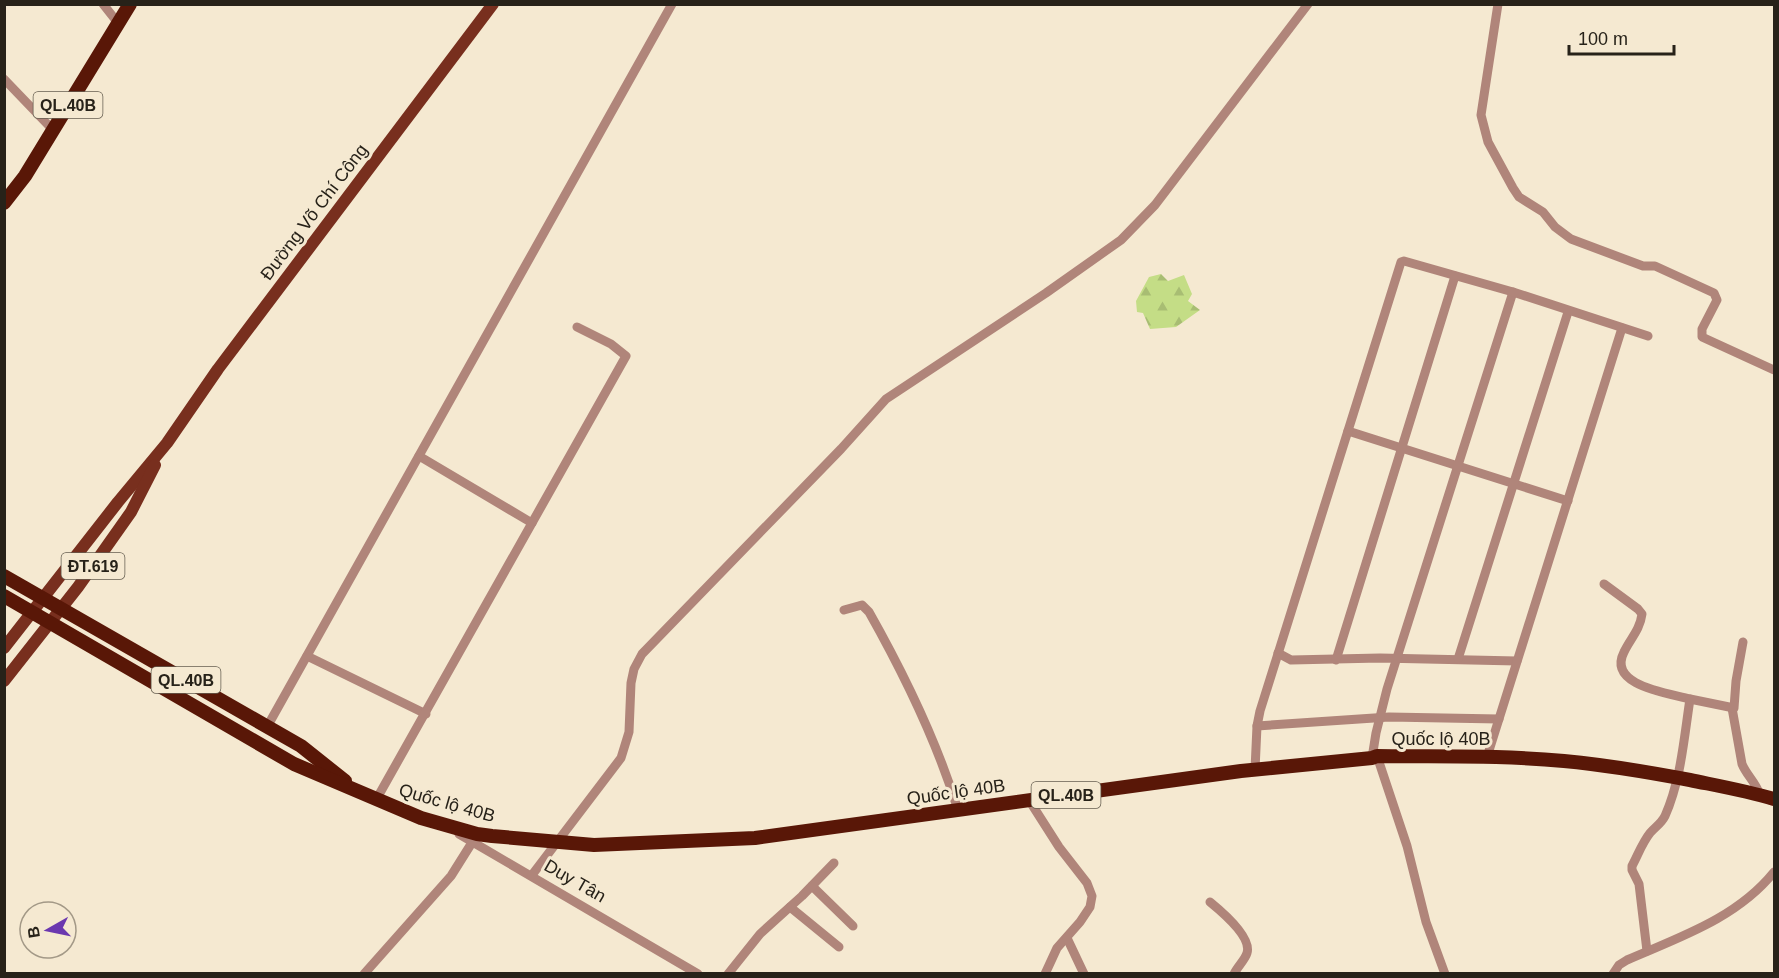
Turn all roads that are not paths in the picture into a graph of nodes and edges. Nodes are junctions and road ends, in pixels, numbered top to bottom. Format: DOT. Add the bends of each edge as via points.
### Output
graph roads {
  1 [pos="103,4"];
  2 [pos="130,4"];
  3 [pos="493,4"];
  4 [pos="672,4"];
  5 [pos="1308,4"];
  6 [pos="1498,4"];
  7 [pos="118,23"];
  8 [pos="4,79"];
  9 [pos="53,130"];
  10 [pos="4,204"];
  11 [pos="1455,276"];
  12 [pos="1513,292"];
  13 [pos="1569,312"];
  14 [pos="578,327"];
  15 [pos="1622,328"];
  16 [pos="1648,336"];
  17 [pos="1774,370"];
  18 [pos="1348,431"];
  19 [pos="167,442"];
  20 [pos="1401,448"];
  21 [pos="419,456"];
  22 [pos="1458,466"];
  23 [pos="1515,484"];
  24 [pos="1568,501"];
  25 [pos="532,523"];
  26 [pos="4,576"];
  27 [pos="1604,584"];
  28 [pos="4,596"];
  29 [pos="42,598"];
  30 [pos="60,609"];
  31 [pos="844,610"];
  32 [pos="32,612"];
  33 [pos="50,623"];
  34 [pos="1743,642"];
  35 [pos="4,648"];
  36 [pos="1278,653"];
  37 [pos="307,656"];
  38 [pos="1397,658"];
  39 [pos="1458,659"];
  40 [pos="1336,660"];
  41 [pos="1517,661"];
  42 [pos="4,681"];
  43 [pos="1690,699"];
  44 [pos="1732,708"];
  45 [pos="426,714"];
  46 [pos="1380,718"];
  47 [pos="1499,718"];
  48 [pos="1257,726"];
  49 [pos="267,727"];
  50 [pos="1487,757"];
  51 [pos="1375,758"];
  52 [pos="1255,770"];
  53 [pos="1678,778"];
  54 [pos="360,794"];
  55 [pos="1760,795"];
  56 [pos="376,800"];
  57 [pos="1029,800"];
  58 [pos="1774,800"];
  59 [pos="958,810"];
  60 [pos="431,821"];
  61 [pos="473,841"];
  62 [pos="556,843"];
  63 [pos="834,863"];
  64 [pos="1774,872"];
  65 [pos="532,875"];
  66 [pos="812,886"];
  67 [pos="1210,902"];
  68 [pos="790,907"];
  69 [pos="853,926"];
  70 [pos="1066,938"];
  71 [pos="839,947"];
  72 [pos="1647,951"];
  73 [pos="364,974"];
  74 [pos="698,974"];
  75 [pos="728,974"];
  76 [pos="1045,974"];
  77 [pos="1084,974"];
  78 [pos="1234,974"];
  79 [pos="1445,974"];
  80 [pos="1613,974"];
  1 -- 7 [label="street"];
  2 -- 7 [label="highway, QL.40B"];
  3 -- 19 [label="main road, Đường Võ Chí Công / ĐT.619"];
  4 -- 21 [label="street"];
  5 -- 62 [label="street" via="1155,205 1121,240 886,399 642,654 634,669 629,732 621,758"];
  6 -- 17 [label="street" via="1481,116 1488,142 1513,189 1571,239 1643,266 1655,266 1714,293 1718,300 1702,329 1702,337"];
  7 -- 9 [label="highway, QL.40B"];
  8 -- 9 [label="street"];
  9 -- 10 [label="highway, QL.40B"];
  11 -- 12 [label="street"];
  11 -- 18 [label="street" via="1401,262"];
  11 -- 20 [label="street"];
  12 -- 13 [label="street"];
  12 -- 22 [label="street"];
  13 -- 15 [label="street"];
  13 -- 23 [label="street"];
  14 -- 25 [label="street" via="626,356"];
  15 -- 16 [label="street"];
  15 -- 24 [label="street"];
  18 -- 20 [label="street"];
  18 -- 36 [label="street"];
  19 -- 29 [label="main road, Đường Võ Chí Công / ĐT.619"];
  19 -- 30 [label="main road, Đường Võ Chí Công / ĐT.619" via="131,512"];
  20 -- 22 [label="street"];
  20 -- 40 [label="street"];
  21 -- 25 [label="street"];
  21 -- 37 [label="street"];
  22 -- 23 [label="street"];
  22 -- 38 [label="street"];
  23 -- 24 [label="street"];
  23 -- 39 [label="street"];
  24 -- 41 [label="street"];
  25 -- 45 [label="street"];
  26 -- 29 [label="highway, Quốc lộ 40B / QL.40B"];
  27 -- 43 [label="street" via="1641,614 1621,661 1624,676 1640,685"];
  28 -- 32 [label="highway, Quốc lộ 40B / QL.40B"];
  29 -- 30 [label="highway, Quốc lộ 40B / QL.40B"];
  29 -- 32 [label="main road, Đường Võ Chí Công / ĐT.619"];
  30 -- 33 [label="main road, Đường Võ Chí Công / ĐT.619"];
  30 -- 49 [label="highway, Quốc lộ 40B / QL.40B"];
  31 -- 59 [label="street" via="862,605 877,626 929,731"];
  32 -- 33 [label="highway, Quốc lộ 40B / QL.40B"];
  32 -- 35 [label="main road, Đường Võ Chí Công / ĐT.619"];
  33 -- 42 [label="main road, Đường Võ Chí Công / ĐT.619"];
  33 -- 54 [label="highway, Quốc lộ 40B / QL.40B" via="294,764"];
  34 -- 44 [label="street"];
  36 -- 40 [label="street" via="1291,660"];
  36 -- 48 [label="street"];
  37 -- 45 [label="street"];
  37 -- 49 [label="street"];
  38 -- 39 [label="street"];
  38 -- 40 [label="street"];
  38 -- 46 [label="street"];
  39 -- 41 [label="street"];
  41 -- 47 [label="street"];
  43 -- 44 [label="street"];
  43 -- 53 [label="street"];
  44 -- 55 [label="street" via="1744,771 1753,779"];
  45 -- 56 [label="street"];
  46 -- 47 [label="street"];
  46 -- 48 [label="street"];
  46 -- 51 [label="street"];
  47 -- 50 [label="street"];
  48 -- 52 [label="street"];
  49 -- 54 [label="highway, Quốc lộ 40B / QL.40B" via="302,746"];
  50 -- 51 [label="highway, Quốc lộ 40B / QL.40B"];
  50 -- 53 [label="highway, Quốc lộ 40B / QL.40B" via="1621,767"];
  51 -- 52 [label="highway, Quốc lộ 40B / QL.40B"];
  51 -- 79 [label="street" via="1407,846 1426,922"];
  52 -- 57 [label="highway, Quốc lộ 40B / QL.40B"];
  53 -- 55 [label="highway, Quốc lộ 40B / QL.40B"];
  53 -- 72 [label="street" via="1661,824 1652,831 1632,866 1639,884"];
  54 -- 56 [label="highway, Quốc lộ 40B / QL.40B"];
  55 -- 58 [label="highway, Quốc lộ 40B / QL.40B"];
  56 -- 60 [label="highway, Quốc lộ 40B / QL.40B"];
  57 -- 59 [label="highway, Quốc lộ 40B / QL.40B"];
  57 -- 70 [label="street" via="1090,889 1090,907"];
  59 -- 62 [label="highway, Quốc lộ 40B / QL.40B" via="755,838"];
  60 -- 61 [label="street, Duy Tân"];
  60 -- 62 [label="highway, Quốc lộ 40B / QL.40B" via="477,834"];
  61 -- 65 [label="street, Duy Tân"];
  61 -- 73 [label="street" via="451,876"];
  62 -- 65 [label="street"];
  63 -- 66 [label="street"];
  64 -- 72 [label="street" via="1757,892 1716,921"];
  65 -- 74 [label="street, Duy Tân"];
  66 -- 68 [label="street"];
  66 -- 69 [label="street"];
  67 -- 78 [label="street" via="1245,941 1246,955"];
  68 -- 71 [label="street"];
  68 -- 75 [label="street" via="760,933"];
  70 -- 76 [label="street"];
  70 -- 77 [label="street"];
  72 -- 80 [label="street" via="1619,965"];
}
